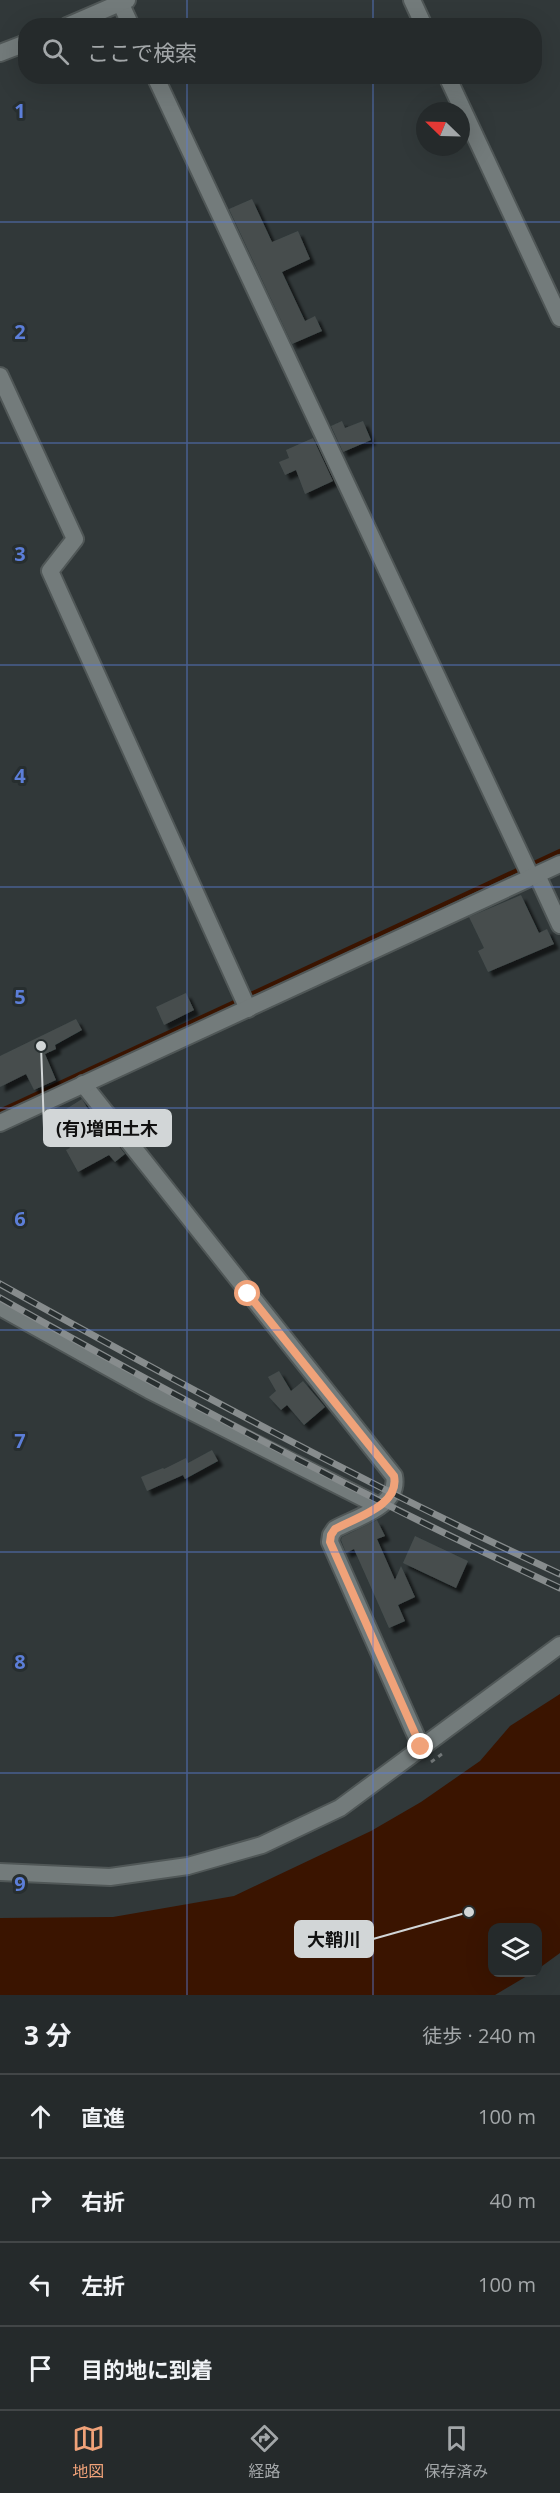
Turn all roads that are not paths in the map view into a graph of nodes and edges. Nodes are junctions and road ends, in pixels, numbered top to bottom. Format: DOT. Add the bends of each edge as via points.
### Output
graph roads {
  1 [pos="412,0"];
  2 [pos="122,1"];
  3 [pos="84,18"];
  4 [pos="128,18"];
  5 [pos="420,18"];
  6 [pos="18,46"];
  7 [pos="0,53"];
  8 [pos="159,84"];
  9 [pos="451,84"];
  10 [pos="560,318"];
  11 [pos="0,376"];
  12 [pos="560,864"];
  13 [pos="531,872"];
  14 [pos="560,925"];
  15 [pos="246,1001"];
  16 [pos="83,1084"];
  17 [pos="0,1123"];
  18 [pos="0,1307"];
  19 [pos="379,1506"];
  20 [pos="560,1645"];
  21 [pos="421,1747"];
  22 [pos="0,1872"];
  1 -- 5 [label="street"];
  2 -- 3 [label="street"];
  2 -- 4 [label="street"];
  6 -- 7 [label="street"];
  8 -- 13 [label="street"];
  9 -- 10 [label="street"];
  11 -- 15 [label="street" via="75,539 50,571"];
  12 -- 13 [label="street"];
  13 -- 14 [label="street"];
  13 -- 15 [label="street" via="262,1000"];
  15 -- 16 [label="street"];
  16 -- 17 [label="street"];
  16 -- 19 [label="street" via="394,1476 396,1486 390,1498"];
  18 -- 19 [label="street" via="149,1390"];
  19 -- 21 [label="street" via="335,1529 330,1542"];
  20 -- 21 [label="street"];
  21 -- 22 [label="street" via="340,1808 262,1845 188,1866 111,1877"];
}
